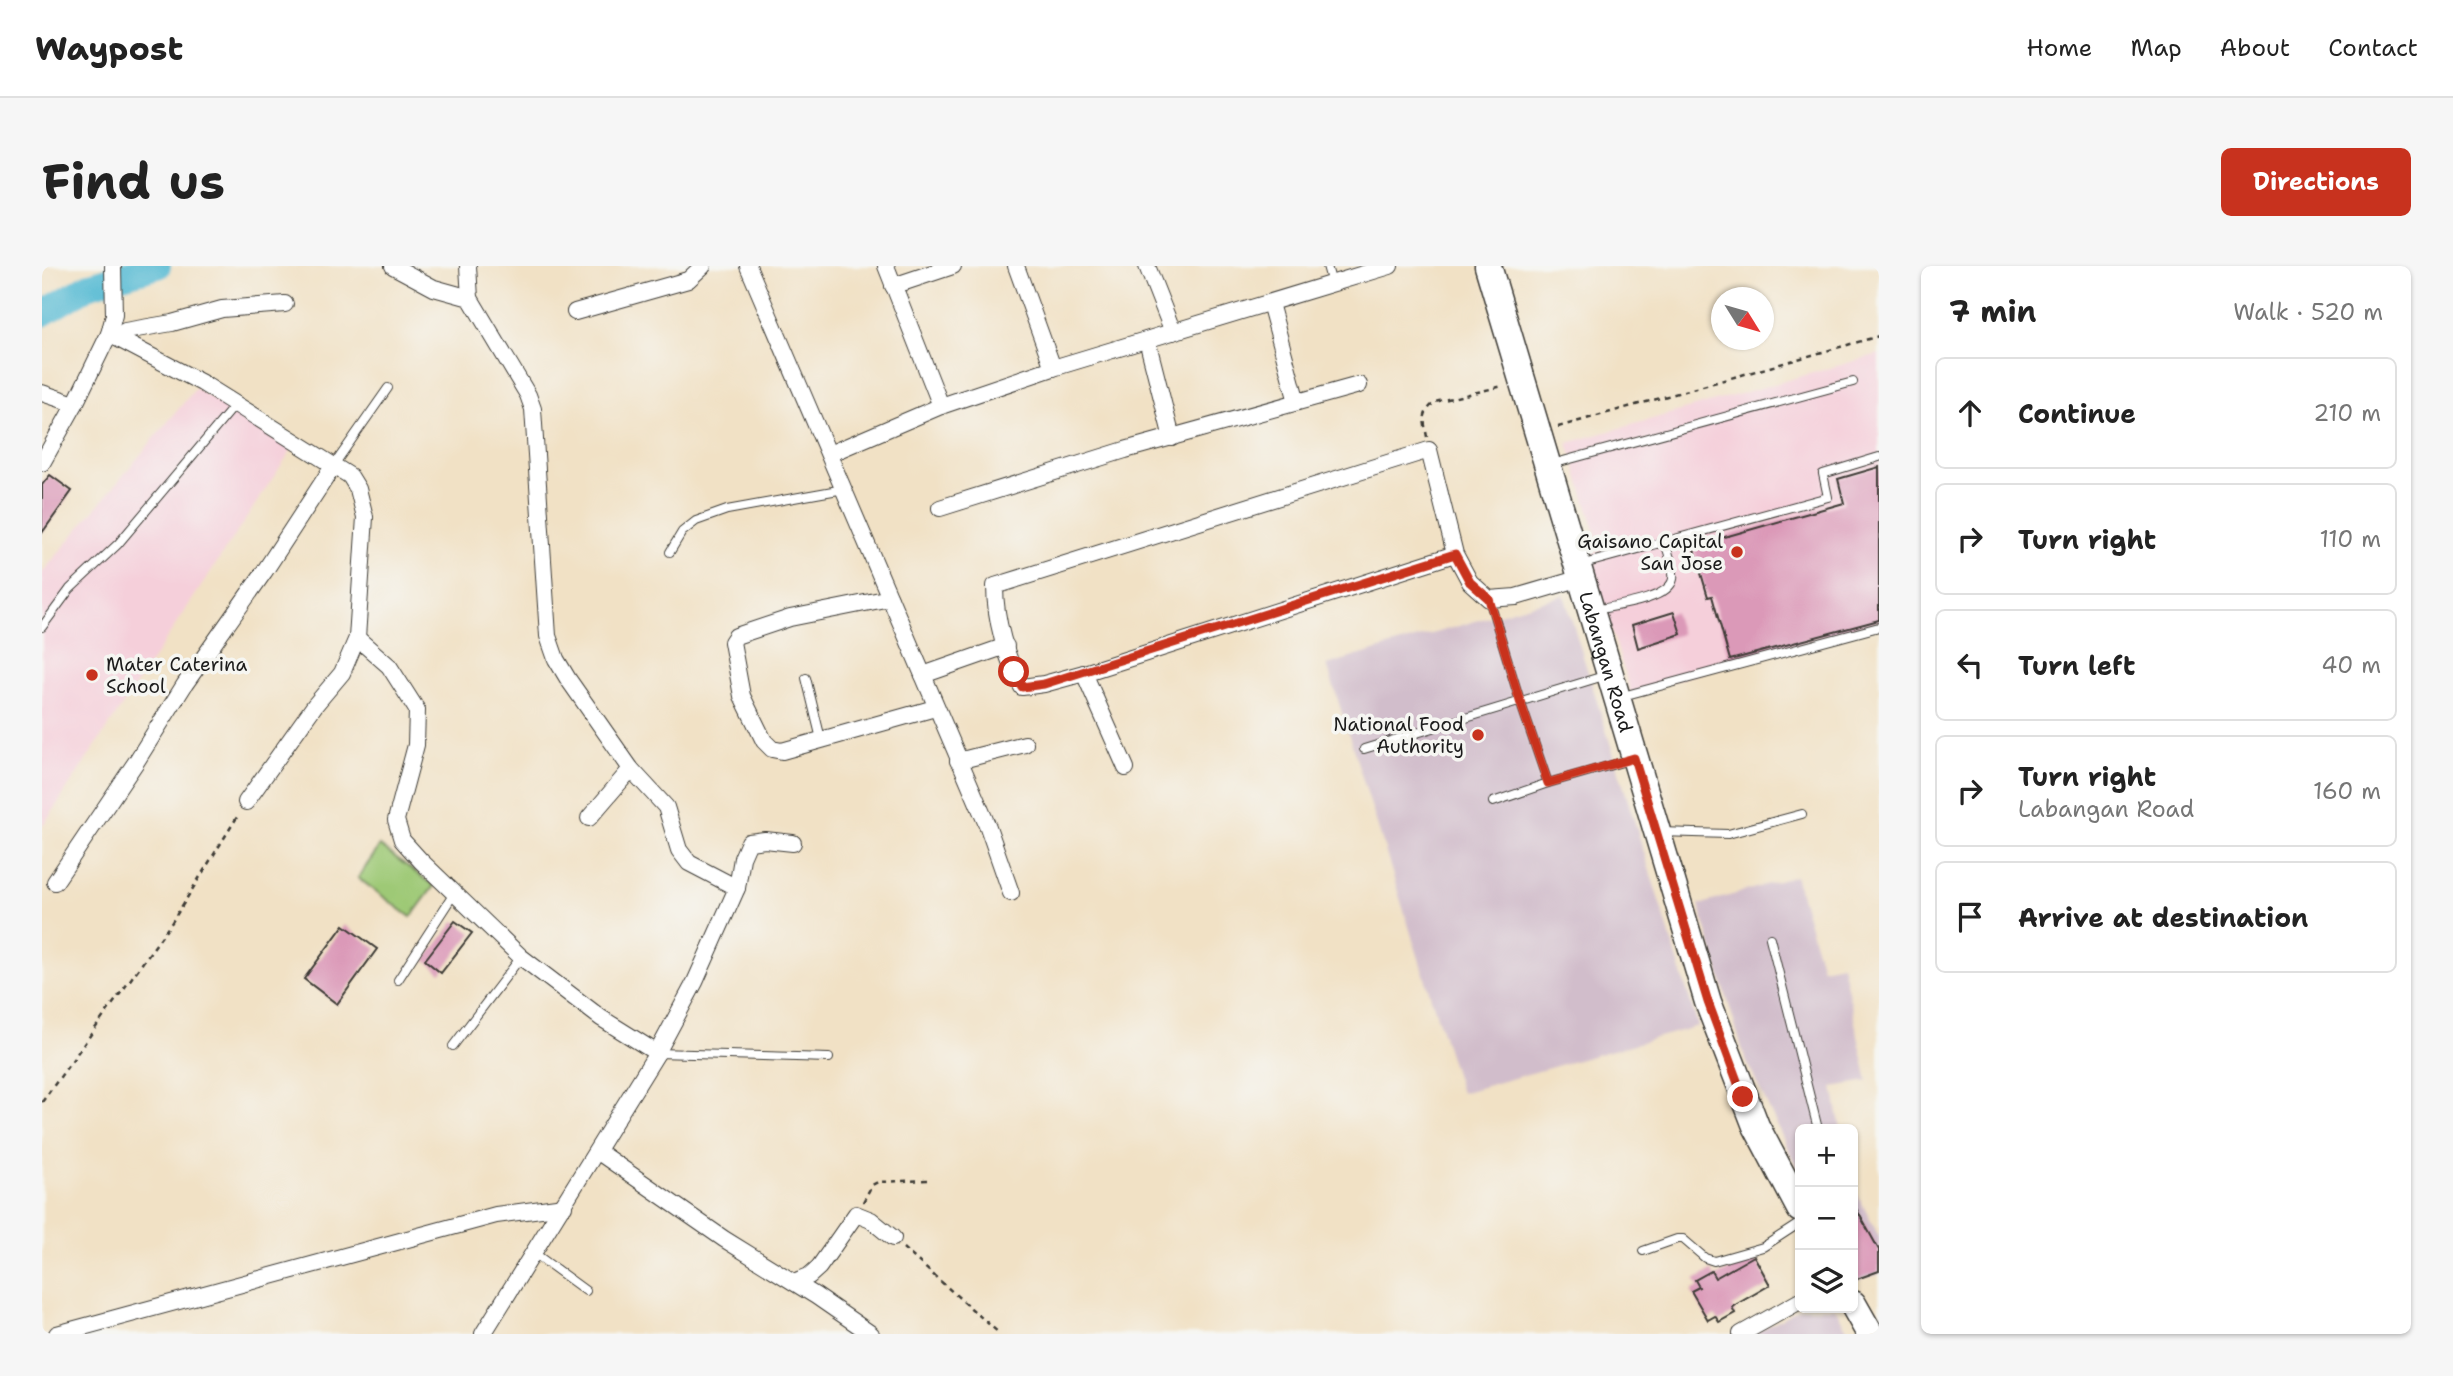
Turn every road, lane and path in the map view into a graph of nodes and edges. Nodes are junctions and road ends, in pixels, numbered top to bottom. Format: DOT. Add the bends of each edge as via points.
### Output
graph roads {
  1 [pos="113,266"];
  2 [pos="393,266"];
  3 [pos="468,266"];
  4 [pos="704,266"];
  5 [pos="748,266"];
  6 [pos="886,266"];
  7 [pos="953,266"];
  8 [pos="1016,266"];
  9 [pos="1147,266"];
  10 [pos="1327,266"];
  11 [pos="1390,266"];
  12 [pos="1488,266"];
  13 [pos="1332,284"];
  14 [pos="894,286"];
  15 [pos="470,298"];
  16 [pos="1270,303"];
  17 [pos="285,304"];
  18 [pos="575,312"];
  19 [pos="1173,331"];
  20 [pos="113,336"];
  21 [pos="1879,336"];
  22 [pos="1147,340"];
  23 [pos="1053,368"];
  24 [pos="1521,381"];
  25 [pos="1853,382"];
  26 [pos="1359,385"];
  27 [pos="388,388"];
  28 [pos="42,393"];
  29 [pos="1297,402"];
  30 [pos="75,404"];
  31 [pos="236,404"];
  32 [pos="941,406"];
  33 [pos="1538,433"];
  34 [pos="1172,438"];
  35 [pos="1429,450"];
  36 [pos="829,454"];
  37 [pos="1879,457"];
  38 [pos="42,463"];
  39 [pos="334,465"];
  40 [pos="1548,465"];
  41 [pos="844,489"];
  42 [pos="940,508"];
  43 [pos="1665,541"];
  44 [pos="670,552"];
  45 [pos="1455,554"];
  46 [pos="1579,572"];
  47 [pos="890,598"];
  48 [pos="1489,599"];
  49 [pos="1589,611"];
  50 [pos="42,626"];
  51 [pos="1879,627"];
  52 [pos="357,638"];
  53 [pos="1006,646"];
  54 [pos="1084,673"];
  55 [pos="923,675"];
  56 [pos="806,678"];
  57 [pos="1613,686"];
  58 [pos="1520,701"];
  59 [pos="935,708"];
  60 [pos="821,739"];
  61 [pos="1025,744"];
  62 [pos="1364,749"];
  63 [pos="1634,758"];
  64 [pos="958,761"];
  65 [pos="1126,768"];
  66 [pos="631,769"];
  67 [pos="1548,783"];
  68 [pos="246,802"];
  69 [pos="1493,802"];
  70 [pos="1802,814"];
  71 [pos="589,818"];
  72 [pos="1657,832"];
  73 [pos="793,843"];
  74 [pos="55,882"];
  75 [pos="737,888"];
  76 [pos="455,892"];
  77 [pos="1011,893"];
  78 [pos="1770,938"];
  79 [pos="522,957"];
  80 [pos="398,980"];
  81 [pos="453,1045"];
  82 [pos="657,1054"];
  83 [pos="829,1058"];
  84 [pos="42,1102"];
  85 [pos="1817,1124"];
  86 [pos="597,1151"];
  87 [pos="929,1180"];
  88 [pos="1795,1194"];
  89 [pos="564,1206"];
  90 [pos="856,1214"];
  91 [pos="1795,1226"];
  92 [pos="892,1238"];
  93 [pos="1643,1251"];
  94 [pos="534,1253"];
  95 [pos="794,1282"];
  96 [pos="586,1291"];
  97 [pos="1795,1304"];
  98 [pos="1858,1313"];
  99 [pos="57,1334"];
  100 [pos="482,1334"];
  101 [pos="871,1334"];
  102 [pos="1000,1334"];
  103 [pos="1741,1334"];
  104 [pos="1870,1334"];
  1 -- 20 [label="street"];
  2 -- 15 [label="street" via="434,288"];
  3 -- 15 [label="street"];
  4 -- 18 [label="street" via="688,279"];
  5 -- 36 [label="street"];
  6 -- 14 [label="street"];
  7 -- 14 [label="street"];
  8 -- 23 [label="street"];
  9 -- 19 [label="street"];
  10 -- 13 [label="lane"];
  11 -- 13 [label="street"];
  12 -- 24 [label="main road, Labangan Road"];
  13 -- 16 [label="street"];
  14 -- 32 [label="street"];
  15 -- 66 [label="street" via="533,409 548,636 556,659"];
  16 -- 19 [label="street"];
  16 -- 29 [label="street"];
  17 -- 20 [label="street" via="222,309"];
  19 -- 22 [label="street"];
  20 -- 30 [label="street"];
  20 -- 31 [label="street"];
  21 -- 33 [label="path"];
  22 -- 23 [label="street"];
  22 -- 34 [label="street"];
  23 -- 32 [label="street"];
  24 -- 33 [label="main road, Labangan Road"];
  24 -- 35 [label="path" via="1435,402 1424,418"];
  25 -- 40 [label="lane"];
  26 -- 29 [label="street"];
  27 -- 39 [label="lane"];
  28 -- 30 [label="street"];
  29 -- 34 [label="street"];
  30 -- 38 [label="street"];
  31 -- 39 [label="street"];
  31 -- 50 [label="lane"];
  32 -- 36 [label="street"];
  33 -- 40 [label="main road, Labangan Road"];
  34 -- 42 [label="street"];
  35 -- 45 [label="street"];
  35 -- 53 [label="street" via="996,586 995,605"];
  36 -- 41 [label="street"];
  37 -- 43 [label="lane" via="1823,474 1828,497"];
  39 -- 52 [label="street" via="354,482 365,517"];
  39 -- 74 [label="street"];
  40 -- 46 [label="main road, Labangan Road"];
  41 -- 44 [label="lane" via="727,510 696,521 682,531"];
  41 -- 47 [label="street"];
  43 -- 46 [label="lane"];
  43 -- 49 [label="lane" via="1673,578 1668,588 1660,595"];
  45 -- 48 [label="street" via="1470,582"];
  45 -- 54 [label="street"];
  46 -- 48 [label="street" via="1516,597"];
  46 -- 49 [label="main road, Labangan Road"];
  47 -- 55 [label="street"];
  47 -- 60 [label="street" via="790,618 736,636 732,642 742,696 764,741 782,751"];
  48 -- 58 [label="lane"];
  49 -- 57 [label="main road, Labangan Road"];
  51 -- 57 [label="lane"];
  52 -- 68 [label="street" via="342,673"];
  52 -- 76 [label="street" via="389,666 417,710 416,746 396,820 402,840"];
  53 -- 54 [label="street" via="1022,687"];
  53 -- 55 [label="street"];
  54 -- 65 [label="street"];
  55 -- 59 [label="street"];
  56 -- 60 [label="lane"];
  57 -- 58 [label="lane"];
  57 -- 63 [label="main road, Labangan Road"];
  58 -- 62 [label="lane"];
  58 -- 67 [label="lane"];
  59 -- 60 [label="street"];
  59 -- 64 [label="street"];
  61 -- 64 [label="street"];
  63 -- 67 [label="lane"];
  63 -- 72 [label="main road, Labangan Road"];
  64 -- 77 [label="street"];
  66 -- 71 [label="street"];
  66 -- 75 [label="street" via="666,807 679,849 689,863"];
  67 -- 69 [label="lane"];
  68 -- 84 [label="path" via="172,922"];
  70 -- 72 [label="lane" via="1728,834"];
  72 -- 88 [label="main road, Labangan Road" via="1708,1002 1743,1097 1772,1159"];
  73 -- 75 [label="street" via="749,842"];
  75 -- 82 [label="street"];
  76 -- 79 [label="street"];
  76 -- 80 [label="lane"];
  78 -- 85 [label="lane"];
  79 -- 81 [label="lane"];
  79 -- 82 [label="street"];
  82 -- 83 [label="lane"];
  82 -- 86 [label="street"];
  86 -- 89 [label="street"];
  86 -- 95 [label="street"];
  87 -- 90 [label="path" via="878,1182"];
  89 -- 94 [label="street"];
  89 -- 99 [label="street" via="483,1218"];
  90 -- 92 [label="street"];
  90 -- 95 [label="street" via="819,1267"];
  91 -- 93 [label="lane" via="1763,1247 1714,1261 1704,1258 1683,1238"];
  92 -- 102 [label="path"];
  94 -- 96 [label="lane"];
  94 -- 100 [label="street"];
  95 -- 101 [label="street"];
  97 -- 103 [label="street"];
  98 -- 104 [label="main road"];
}
